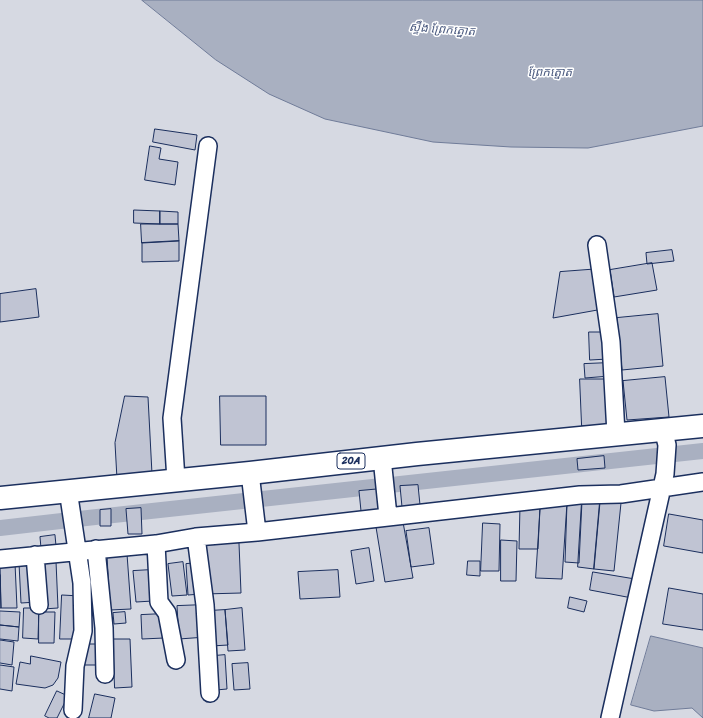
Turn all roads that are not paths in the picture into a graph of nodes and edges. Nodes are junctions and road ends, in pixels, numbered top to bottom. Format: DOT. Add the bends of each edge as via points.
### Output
graph roads {
  1 [pos="208,146"];
  2 [pos="597,245"];
  3 [pos="703,426"];
  4 [pos="616,434"];
  5 [pos="665,437"];
  6 [pos="382,458"];
  7 [pos="176,480"];
  8 [pos="251,482"];
  9 [pos="663,482"];
  10 [pos="703,482"];
  11 [pos="68,490"];
  12 [pos="0,498"];
  13 [pos="388,516"];
  14 [pos="257,527"];
  15 [pos="196,537"];
  16 [pos="156,544"];
  17 [pos="77,545"];
  18 [pos="96,549"];
  19 [pos="35,555"];
  20 [pos="0,559"];
  21 [pos="39,605"];
  22 [pos="176,660"];
  23 [pos="105,674"];
  24 [pos="210,693"];
  25 [pos="73,710"];
  26 [pos="610,718"];
  1 -- 7 [label="street" via="172,418"];
  2 -- 4 [label="street" via="611,342"];
  3 -- 5 [label="main road, 20A"];
  4 -- 5 [label="main road, 20A"];
  4 -- 6 [label="main road, 20A"];
  5 -- 9 [label="street"];
  6 -- 8 [label="main road, 20A"];
  6 -- 13 [label="street"];
  7 -- 8 [label="main road, 20A"];
  7 -- 11 [label="main road, 20A"];
  8 -- 14 [label="street"];
  9 -- 10 [label="street"];
  9 -- 13 [label="street" via="621,494 580,495"];
  9 -- 26 [label="street"];
  11 -- 12 [label="main road, 20A"];
  11 -- 17 [label="street"];
  13 -- 14 [label="street"];
  14 -- 15 [label="street"];
  15 -- 16 [label="street"];
  15 -- 24 [label="street" via="205,605"];
  16 -- 18 [label="street"];
  16 -- 22 [label="street" via="159,602 167,613"];
  17 -- 18 [label="street"];
  17 -- 19 [label="street"];
  17 -- 25 [label="street" via="84,631 75,666"];
  18 -- 23 [label="street" via="104,628"];
  19 -- 20 [label="street"];
  19 -- 21 [label="street"];
}
